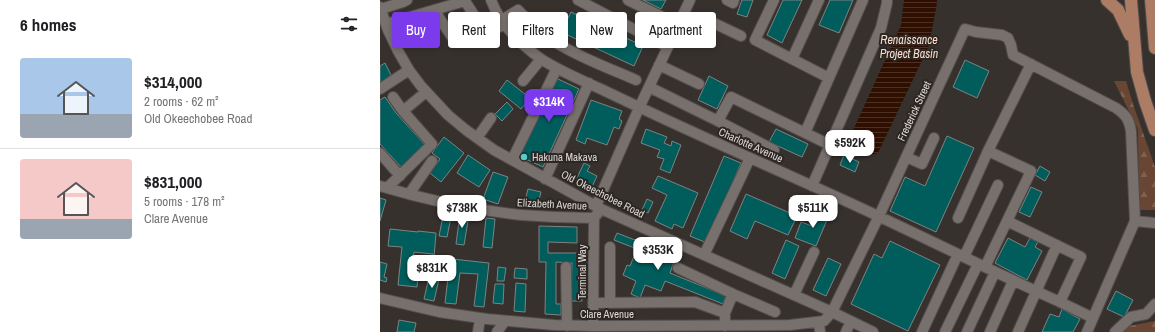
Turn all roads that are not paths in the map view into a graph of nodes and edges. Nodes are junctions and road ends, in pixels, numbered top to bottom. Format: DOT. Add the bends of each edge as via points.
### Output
graph roads {
  1 [pos="407,0"];
  2 [pos="491,0"];
  3 [pos="578,0"];
  4 [pos="628,0"];
  5 [pos="690,0"];
  6 [pos="727,0"];
  7 [pos="734,0"];
  8 [pos="774,0"];
  9 [pos="819,0"];
  10 [pos="863,0"];
  11 [pos="887,0"];
  12 [pos="1107,0"];
  13 [pos="1131,0"];
  14 [pos="1151,0"];
  15 [pos="380,8"];
  16 [pos="434,10"];
  17 [pos="472,12"];
  18 [pos="652,12"];
  19 [pos="684,12"];
  20 [pos="503,22"];
  21 [pos="386,24"];
  22 [pos="500,24"];
  23 [pos="716,24"];
  24 [pos="635,30"];
  25 [pos="448,31"];
  26 [pos="741,36"];
  27 [pos="1134,43"];
  28 [pos="668,48"];
  29 [pos="1155,48"];
  30 [pos="541,59"];
  31 [pos="792,59"];
  32 [pos="1031,64"];
  33 [pos="660,65"];
  34 [pos="557,68"];
  35 [pos="409,70"];
  36 [pos="829,78"];
  37 [pos="636,80"];
  38 [pos="523,82"];
  39 [pos="589,83"];
  40 [pos="699,84"];
  41 [pos="649,87"];
  42 [pos="380,89"];
  43 [pos="426,92"];
  44 [pos="393,97"];
  45 [pos="639,108"];
  46 [pos="403,111"];
  47 [pos="491,118"];
  48 [pos="718,121"];
  49 [pos="1154,126"];
  50 [pos="805,133"];
  51 [pos="477,138"];
  52 [pos="934,138"];
  53 [pos="830,145"];
  54 [pos="774,150"];
  55 [pos="988,151"];
  56 [pos="380,153"];
  57 [pos="906,157"];
  58 [pos="750,158"];
  59 [pos="512,160"];
  60 [pos="432,161"];
  61 [pos="400,176"];
  62 [pos="545,179"];
  63 [pos="998,185"];
  64 [pos="812,186"];
  65 [pos="384,187"];
  66 [pos="409,194"];
  67 [pos="598,208"];
  68 [pos="879,216"];
  69 [pos="594,218"];
  70 [pos="958,218"];
  71 [pos="1007,221"];
  72 [pos="1135,221"];
  73 [pos="1155,223"];
  74 [pos="1057,245"];
  75 [pos="610,247"];
  76 [pos="814,252"];
  77 [pos="704,255"];
  78 [pos="961,256"];
  79 [pos="981,265"];
  80 [pos="566,267"];
  81 [pos="678,268"];
  82 [pos="995,272"];
  83 [pos="1013,280"];
  84 [pos="1036,291"];
  85 [pos="734,294"];
  86 [pos="794,295"];
  87 [pos="380,298"];
  88 [pos="610,302"];
  89 [pos="1060,302"];
  90 [pos="593,303"];
  91 [pos="1155,304"];
  92 [pos="725,312"];
  93 [pos="775,312"];
  94 [pos="832,312"];
  95 [pos="480,318"];
  96 [pos="1093,318"];
  97 [pos="505,321"];
  98 [pos="851,321"];
  99 [pos="567,326"];
  100 [pos="593,326"];
  101 [pos="725,326"];
  102 [pos="819,327"];
  103 [pos="795,328"];
  104 [pos="478,332"];
  105 [pos="497,332"];
  106 [pos="846,332"];
  107 [pos="873,332"];
  108 [pos="922,332"];
  109 [pos="945,332"];
  110 [pos="967,332"];
  111 [pos="990,332"];
  112 [pos="1018,332"];
  113 [pos="1087,332"];
  114 [pos="1115,332"];
  1 -- 15 [label="street"];
  2 -- 20 [label="street, Charlotte Avenue"];
  3 -- 24 [label="street"];
  4 -- 18 [label="street"];
  5 -- 19 [label="street, Elizabeth Avenue"];
  6 -- 7 [label="street" via="733,3"];
  8 -- 31 [label="street" via="755,40"];
  9 -- 31 [label="street"];
  10 -- 36 [label="street"];
  11 -- 53 [label="street" via="881,28"];
  12 -- 27 [label="main road" via="1118,10"];
  13 -- 27 [label="main road"];
  14 -- 29 [label="main road"];
  15 -- 21 [label="street, Old Okeechobee Road"];
  16 -- 17 [label="street" via="465,1"];
  16 -- 21 [label="street"];
  16 -- 25 [label="street"];
  20 -- 22 [label="street"];
  20 -- 30 [label="street, Charlotte Avenue" via="522,45"];
  20 -- 37 [label="street" via="518,10 555,42"];
  21 -- 35 [label="street, Old Okeechobee Road"];
  23 -- 26 [label="street"];
  27 -- 49 [label="main road" via="1140,84"];
  28 -- 33 [label="street, Elizabeth Avenue"];
  30 -- 34 [label="street, Charlotte Avenue"];
  30 -- 38 [label="street"];
  31 -- 36 [label="street"];
  32 -- 55 [label="street"];
  32 -- 57 [label="street, Frederick Street" via="1012,55 1008,38 965,29"];
  32 -- 72 [label="street" via="1124,114 1130,122"];
  33 -- 40 [label="street"];
  33 -- 41 [label="street, Elizabeth Avenue"];
  34 -- 39 [label="street, Charlotte Avenue"];
  34 -- 59 [label="street"];
  35 -- 42 [label="street"];
  35 -- 43 [label="street, Old Okeechobee Road"];
  36 -- 50 [label="street"];
  39 -- 45 [label="street, Charlotte Avenue"];
  39 -- 62 [label="street"];
  41 -- 45 [label="street, Elizabeth Avenue"];
  41 -- 48 [label="street"];
  43 -- 46 [label="street"];
  43 -- 51 [label="street, Old Okeechobee Road" via="448,115"];
  44 -- 46 [label="street"];
  45 -- 58 [label="street, Charlotte Avenue"];
  45 -- 67 [label="street, Elizabeth Avenue"];
  46 -- 61 [label="street" via="432,144"];
  47 -- 51 [label="street"];
  48 -- 50 [label="street" via="731,97"];
  48 -- 54 [label="street"];
  50 -- 53 [label="street"];
  51 -- 59 [label="street, Old Okeechobee Road"];
  52 -- 57 [label="street" via="922,164"];
  53 -- 64 [label="street"];
  55 -- 70 [label="street"];
  55 -- 71 [label="street" via="1031,171"];
  56 -- 61 [label="street"];
  57 -- 68 [label="street, Frederick Street"];
  58 -- 64 [label="street, Charlotte Avenue"];
  58 -- 77 [label="street"];
  59 -- 62 [label="street, Old Okeechobee Road"];
  60 -- 66 [label="street"];
  61 -- 65 [label="street"];
  62 -- 67 [label="street, Old Okeechobee Road"];
  63 -- 78 [label="street"];
  64 -- 68 [label="street, Charlotte Avenue"];
  65 -- 66 [label="street, Elizabeth Avenue"];
  66 -- 69 [label="street, Elizabeth Avenue" via="450,204 521,215"];
  67 -- 69 [label="street, Elizabeth Avenue"];
  67 -- 77 [label="street, Old Okeechobee Road"];
  68 -- 78 [label="street, Charlotte Avenue"];
  68 -- 94 [label="street, Frederick Street"];
  69 -- 90 [label="street, Terminal Way"];
  71 -- 74 [label="street"];
  71 -- 79 [label="street"];
  72 -- 73 [label="street"];
  72 -- 96 [label="street"];
  74 -- 84 [label="street"];
  74 -- 89 [label="street" via="1081,257"];
  75 -- 88 [label="street"];
  76 -- 86 [label="street"];
  77 -- 86 [label="street, Old Okeechobee Road"];
  78 -- 79 [label="street, Charlotte Avenue"];
  78 -- 108 [label="street"];
  79 -- 82 [label="street, Charlotte Avenue"];
  79 -- 109 [label="street"];
  80 -- 99 [label="street"];
  81 -- 85 [label="street"];
  82 -- 83 [label="street, Charlotte Avenue"];
  82 -- 110 [label="street"];
  83 -- 84 [label="street, Charlotte Avenue"];
  83 -- 111 [label="street"];
  84 -- 89 [label="street, Charlotte Avenue"];
  84 -- 112 [label="street"];
  85 -- 92 [label="street"];
  85 -- 93 [label="street"];
  86 -- 94 [label="street, Old Okeechobee Road"];
  87 -- 95 [label="street, Clare Avenue" via="439,312"];
  88 -- 90 [label="street"];
  88 -- 92 [label="street" via="695,302"];
  89 -- 96 [label="street, Charlotte Avenue"];
  90 -- 100 [label="street, Terminal Way"];
  91 -- 114 [label="street" via="1146,314 1131,316"];
  92 -- 101 [label="street"];
  94 -- 98 [label="street, Old Okeechobee Road"];
  94 -- 102 [label="street, Clare Avenue"];
  95 -- 97 [label="street, Clare Avenue"];
  95 -- 104 [label="street"];
  96 -- 113 [label="street"];
  97 -- 99 [label="street, Clare Avenue"];
  97 -- 105 [label="street"];
  98 -- 106 [label="street"];
  98 -- 107 [label="street, Old Okeechobee Road"];
  99 -- 100 [label="street, Clare Avenue"];
  100 -- 101 [label="street, Clare Avenue"];
  101 -- 103 [label="street, Clare Avenue"];
  102 -- 103 [label="street, Clare Avenue"];
}
